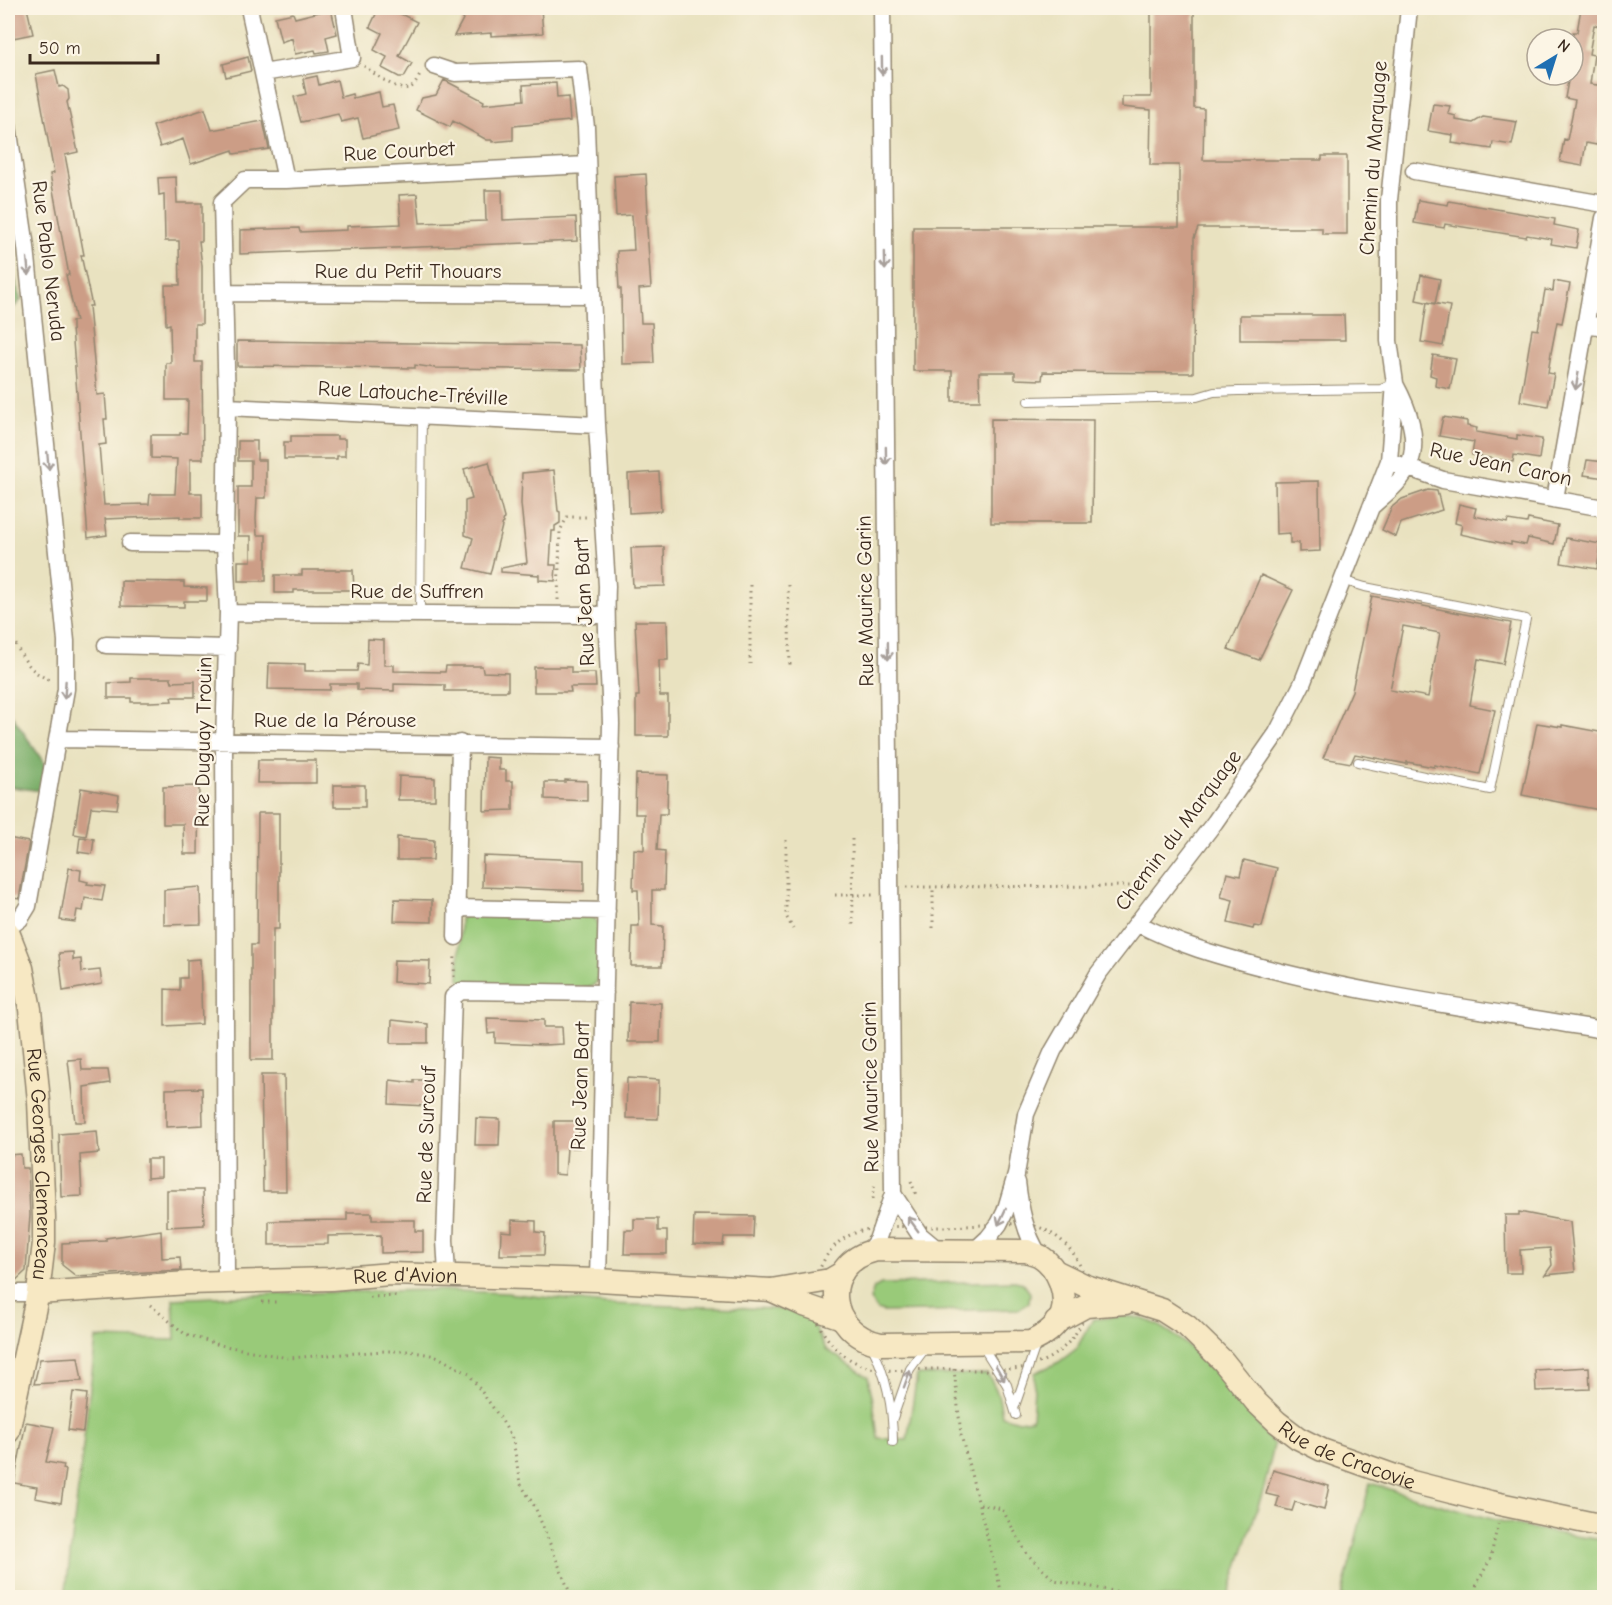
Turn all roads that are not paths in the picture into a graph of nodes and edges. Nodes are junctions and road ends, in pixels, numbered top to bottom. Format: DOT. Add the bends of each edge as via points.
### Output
graph roads {
  1 [pos="249,8"];
  2 [pos="344,8"];
  3 [pos="882,8"];
  4 [pos="1409,8"];
  5 [pos="434,66"];
  6 [pos="263,73"];
  7 [pos="8,126"];
  8 [pos="587,165"];
  9 [pos="1414,171"];
  10 [pos="286,180"];
  11 [pos="222,202"];
  12 [pos="1605,204"];
  13 [pos="1605,218"];
  14 [pos="225,293"];
  15 [pos="591,295"];
  16 [pos="1587,324"];
  17 [pos="1605,327"];
  18 [pos="1395,383"];
  19 [pos="1028,401"];
  20 [pos="227,407"];
  21 [pos="422,416"];
  22 [pos="597,424"];
  23 [pos="1389,461"];
  24 [pos="1408,466"];
  25 [pos="1555,499"];
  26 [pos="1371,507"];
  27 [pos="1605,508"];
  28 [pos="130,543"];
  29 [pos="225,544"];
  30 [pos="1342,580"];
  31 [pos="228,613"];
  32 [pos="420,613"];
  33 [pos="606,615"];
  34 [pos="106,645"];
  35 [pos="228,648"];
  36 [pos="59,739"];
  37 [pos="224,742"];
  38 [pos="460,743"];
  39 [pos="611,747"];
  40 [pos="1358,762"];
  41 [pos="456,908"];
  42 [pos="607,911"];
  43 [pos="1137,923"];
  44 [pos="8,930"];
  45 [pos="456,937"];
  46 [pos="605,993"];
  47 [pos="1605,1030"];
  48 [pos="1016,1174"];
  49 [pos="893,1194"];
  50 [pos="938,1250"];
  51 [pos="974,1251"];
  52 [pos="868,1252"];
  53 [pos="1039,1255"];
  54 [pos="1055,1271"];
  55 [pos="842,1273"];
  56 [pos="447,1274"];
  57 [pos="598,1280"];
  58 [pos="226,1282"];
  59 [pos="771,1290"];
  60 [pos="8,1293"];
  61 [pos="38,1293"];
  62 [pos="1086,1296"];
  63 [pos="842,1318"];
  64 [pos="1048,1330"];
  65 [pos="870,1342"];
  66 [pos="979,1342"];
  67 [pos="930,1343"];
  68 [pos="893,1419"];
  69 [pos="8,1432"];
  70 [pos="893,1442"];
  71 [pos="1605,1526"];
  1 -- 6 [label="street"];
  2 -- 6 [label="street" via="352,58"];
  3 -- 49 [label="street, Rue Maurice Garin, one-way"];
  4 -- 18 [label="street, Chemin du Marquage" via="1389,200 1389,341"];
  5 -- 8 [label="street, Rue Jean Bart" via="455,73 579,69"];
  6 -- 10 [label="street"];
  7 -- 36 [label="street, Rue Pablo Neruda, one-way" via="27,247 66,641"];
  8 -- 10 [label="street, Rue Courbet"];
  8 -- 15 [label="street, Rue Jean Bart"];
  9 -- 12 [label="street"];
  10 -- 11 [label="street, Rue Courbet" via="245,180"];
  11 -- 14 [label="street, Rue Duguay Trouin"];
  13 -- 16 [label="street"];
  14 -- 15 [label="street, Rue du Petit Thouars"];
  14 -- 20 [label="street, Rue Duguay Trouin"];
  15 -- 22 [label="street, Rue Jean Bart"];
  16 -- 17 [label="street"];
  16 -- 25 [label="street, one-way"];
  18 -- 19 [label="lane" via="1381,389"];
  18 -- 23 [label="street, Chemin du Marquage"];
  18 -- 24 [label="street, Chemin du Marquage" via="1411,424 1413,444"];
  20 -- 21 [label="street, Rue Latouche-Tréville"];
  20 -- 29 [label="street, Rue Duguay Trouin"];
  21 -- 22 [label="street, Rue Latouche-Tréville"];
  21 -- 32 [label="lane"];
  22 -- 33 [label="street, Rue Jean Bart"];
  23 -- 24 [label="street, Rue Jean Caron"];
  23 -- 26 [label="street, Chemin du Marquage"];
  24 -- 25 [label="street, Rue Jean Caron" via="1443,480"];
  24 -- 26 [label="street, Chemin du Marquage"];
  25 -- 27 [label="street, Rue Jean Caron"];
  26 -- 30 [label="street, Chemin du Marquage"];
  28 -- 29 [label="street"];
  29 -- 31 [label="street, Rue Duguay Trouin"];
  30 -- 40 [label="lane" via="1526,619 1490,790"];
  30 -- 43 [label="street, Chemin du Marquage" via="1302,684 1277,733"];
  31 -- 32 [label="street, Rue de Suffren"];
  31 -- 35 [label="street, Rue Duguay Trouin"];
  32 -- 33 [label="street, Rue de Suffren"];
  33 -- 39 [label="street, Rue Jean Bart"];
  34 -- 35 [label="street"];
  35 -- 37 [label="street, Rue Duguay Trouin"];
  36 -- 37 [label="street, Rue de la Pérouse"];
  36 -- 44 [label="street, Rue Pablo Neruda" via="28,906"];
  37 -- 38 [label="street, Rue de la Pérouse"];
  37 -- 58 [label="street, Rue Duguay Trouin"];
  38 -- 39 [label="street, Rue de la Pérouse"];
  38 -- 41 [label="street"];
  39 -- 42 [label="street, Rue Jean Bart"];
  41 -- 42 [label="street"];
  41 -- 45 [label="street"];
  42 -- 46 [label="street, Rue Jean Bart"];
  43 -- 47 [label="street" via="1166,939 1206,952 1326,984"];
  43 -- 48 [label="street, Chemin du Marquage" via="1098,974 1053,1051 1026,1114"];
  44 -- 61 [label="street, Rue Georges Clemenceau" via="22,968 30,1010 39,1101 44,1226"];
  46 -- 56 [label="street, Rue de Surcouf" via="461,991 453,997"];
  46 -- 57 [label="street, Rue Jean Bart"];
  48 -- 51 [label="street, Chemin du Marquage, one-way" via="999,1224"];
  48 -- 53 [label="street, Chemin du Marquage" via="1025,1224"];
  50 -- 49 [label="street, Rue Maurice Garin, one-way" via="920,1235"];
  49 -- 52 [label="street, Rue Maurice Garin" via="877,1240"];
  50 -- 51 [label="street"];
  50 -- 52 [label="street"];
  51 -- 53 [label="street" via="1027,1251"];
  52 -- 55 [label="street"];
  53 -- 54 [label="street"];
  54 -- 62 [label="street"];
  54 -- 64 [label="street" via="1063,1295 1062,1314"];
  55 -- 59 [label="street, Rue d'Avion" via="830,1280"];
  55 -- 63 [label="street" via="835,1295"];
  56 -- 57 [label="street, Rue d'Avion"];
  56 -- 58 [label="street, Rue d'Avion"];
  57 -- 59 [label="street, Rue d'Avion"];
  58 -- 61 [label="street, Rue d'Avion"];
  59 -- 63 [label="street, Rue d'Avion"];
  60 -- 61 [label="street"];
  61 -- 69 [label="street, Rue Georges Clemenceau"];
  62 -- 64 [label="street, Rue de Cracovie"];
  62 -- 71 [label="street, Rue de Cracovie" via="1162,1310 1187,1326 1223,1360 1256,1402 1298,1438 1322,1450 1413,1482"];
  63 -- 65 [label="street"];
  64 -- 66 [label="street, Rue de Cracovie" via="1031,1342"];
  66 -- 64 [label="lane, one-way" via="1007,1385 1016,1411 1033,1350"];
  65 -- 67 [label="street, Rue de Cracovie"];
  65 -- 68 [label="lane" via="883,1370"];
  66 -- 67 [label="street, Rue de Cracovie"];
  68 -- 67 [label="lane, one-way" via="910,1369"];
  68 -- 70 [label="lane"];
}
